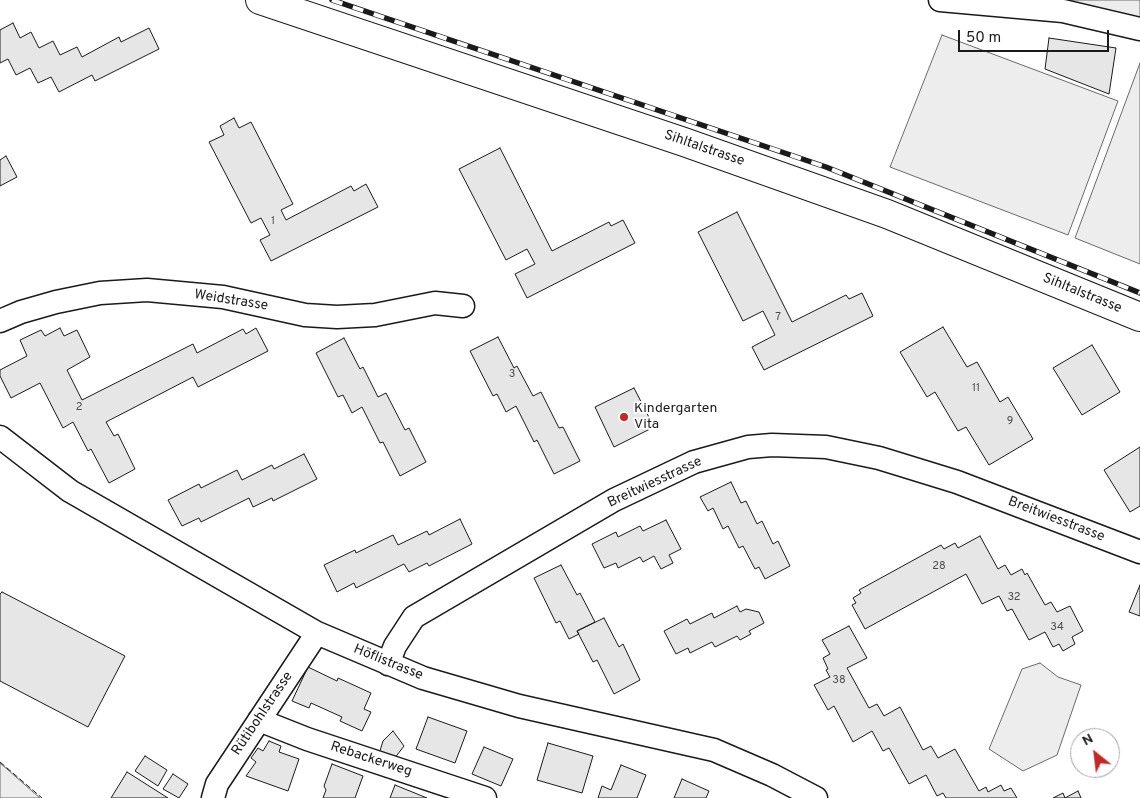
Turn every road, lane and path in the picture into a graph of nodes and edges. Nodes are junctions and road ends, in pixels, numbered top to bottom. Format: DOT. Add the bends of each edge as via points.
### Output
graph roads {
  1 [pos="260,0"];
  2 [pos="940,0"];
  3 [pos="1140,29"];
  4 [pos="463,306"];
  5 [pos="1140,318"];
  6 [pos="0,321"];
  7 [pos="0,437"];
  8 [pos="1140,552"];
  9 [pos="317,633"];
  10 [pos="388,664"];
  11 [pos="259,720"];
  12 [pos="213,798"];
  13 [pos="485,798"];
  14 [pos="816,798"];
  1 -- 5 [label="main road, Sihltalstrasse" via="878,210"];
  2 -- 3 [label="street" via="1063,11"];
  4 -- 6 [label="street, Weidstrasse" via="435,303 375,315 337,317 305,315 223,297 147,290 100,293 65,300"];
  7 -- 9 [label="street, Höflistrasse" via="70,492"];
  8 -- 10 [label="street, Breitwiesstrasse" via="957,482 879,458 826,447 748,447 694,462 614,500 414,617 395,646"];
  9 -- 10 [label="street, Höflistrasse"];
  9 -- 11 [label="street, Rütibohlstrasse"];
  10 -- 14 [label="street, Höflistrasse" via="423,678 519,706 714,750"];
  11 -- 12 [label="street, Rütibohlstrasse" via="217,784"];
  11 -- 13 [label="street, Rebackerweg"];
}
